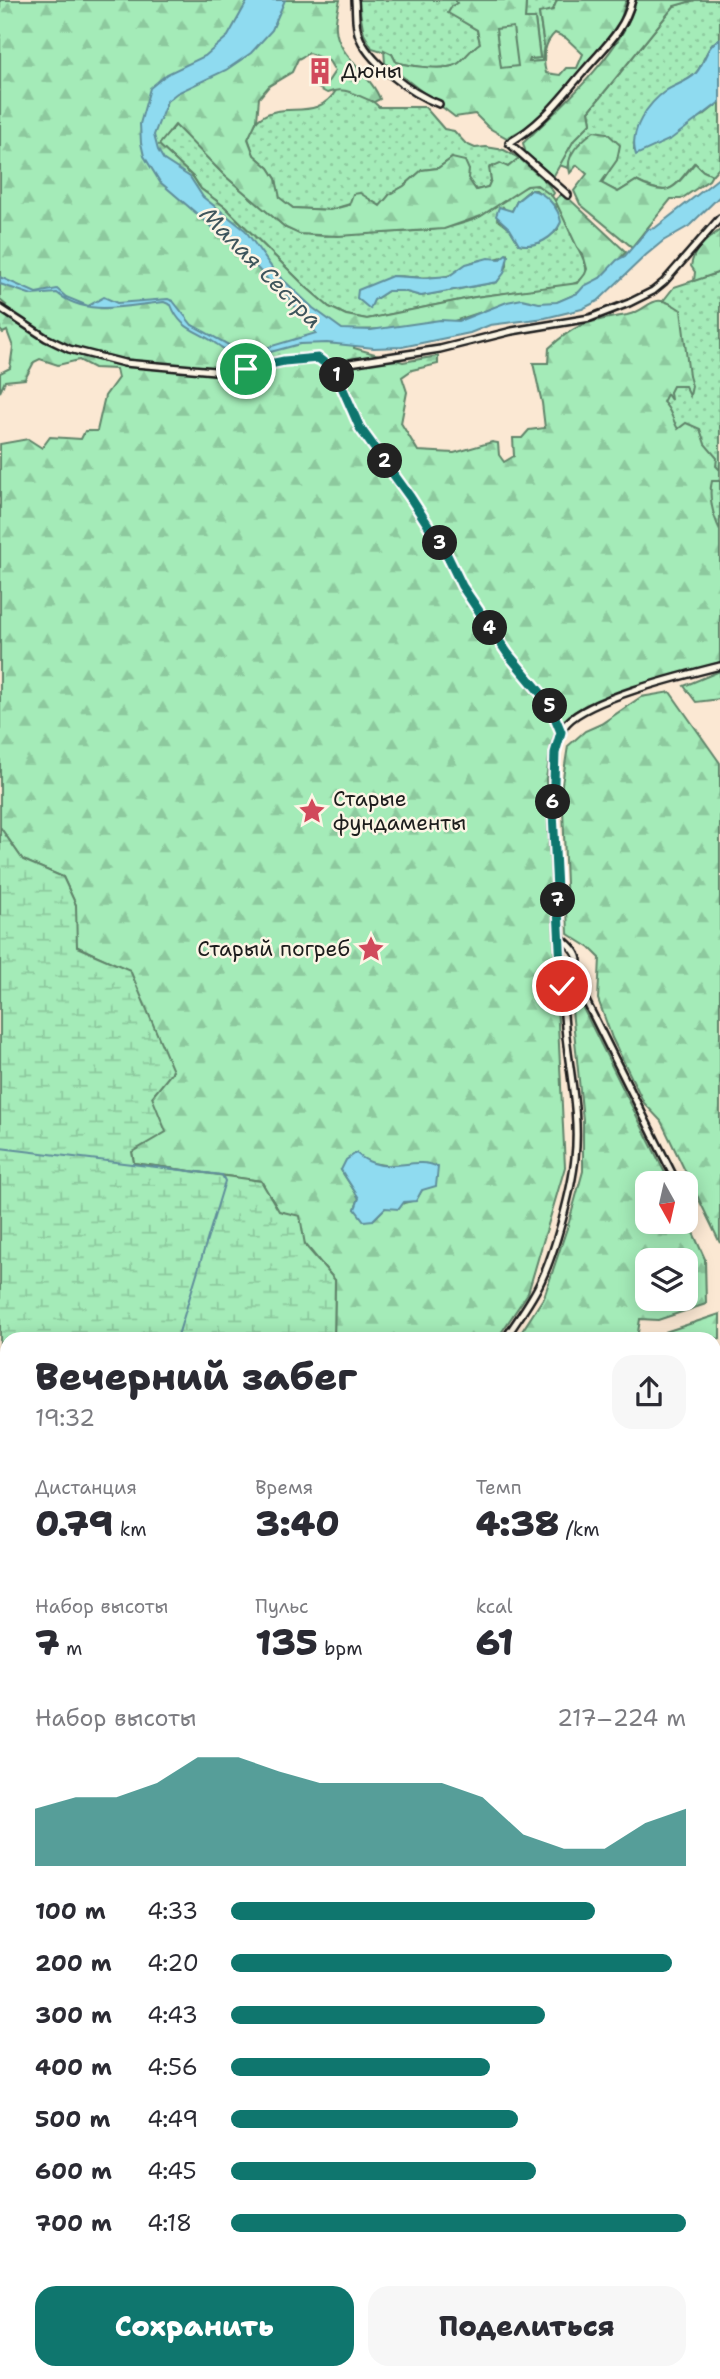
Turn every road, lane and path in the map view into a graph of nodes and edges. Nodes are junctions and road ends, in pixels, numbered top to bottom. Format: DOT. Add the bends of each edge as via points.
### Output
graph roads {
  1 [pos="355,0"];
  2 [pos="632,0"];
  3 [pos="439,104"];
  4 [pos="568,195"];
  5 [pos="720,218"];
  6 [pos="0,308"];
  7 [pos="335,371"];
  8 [pos="720,666"];
  9 [pos="561,732"];
  10 [pos="561,938"];
  11 [pos="576,973"];
  12 [pos="562,986"];
  13 [pos="671,1171"];
  14 [pos="509,1332"];
  1 -- 3 [label="street" via="357,31 365,49 426,99"];
  2 -- 4 [label="street" via="617,36 552,111 509,143"];
  5 -- 7 [label="street" via="664,282 629,303 590,318 350,363"];
  6 -- 7 [label="street" via="69,349 124,363 226,372 318,358"];
  7 -- 9 [label="street" via="360,428 406,491 508,654 549,703"];
  8 -- 9 [label="street" via="586,709"];
  9 -- 10 [label="street" via="555,753 553,812"];
  10 -- 11 [label="street" via="578,957"];
  10 -- 12 [label="street"];
  11 -- 12 [label="street"];
  11 -- 13 [label="street"];
  12 -- 14 [label="street" via="575,1160 544,1275"];
}
